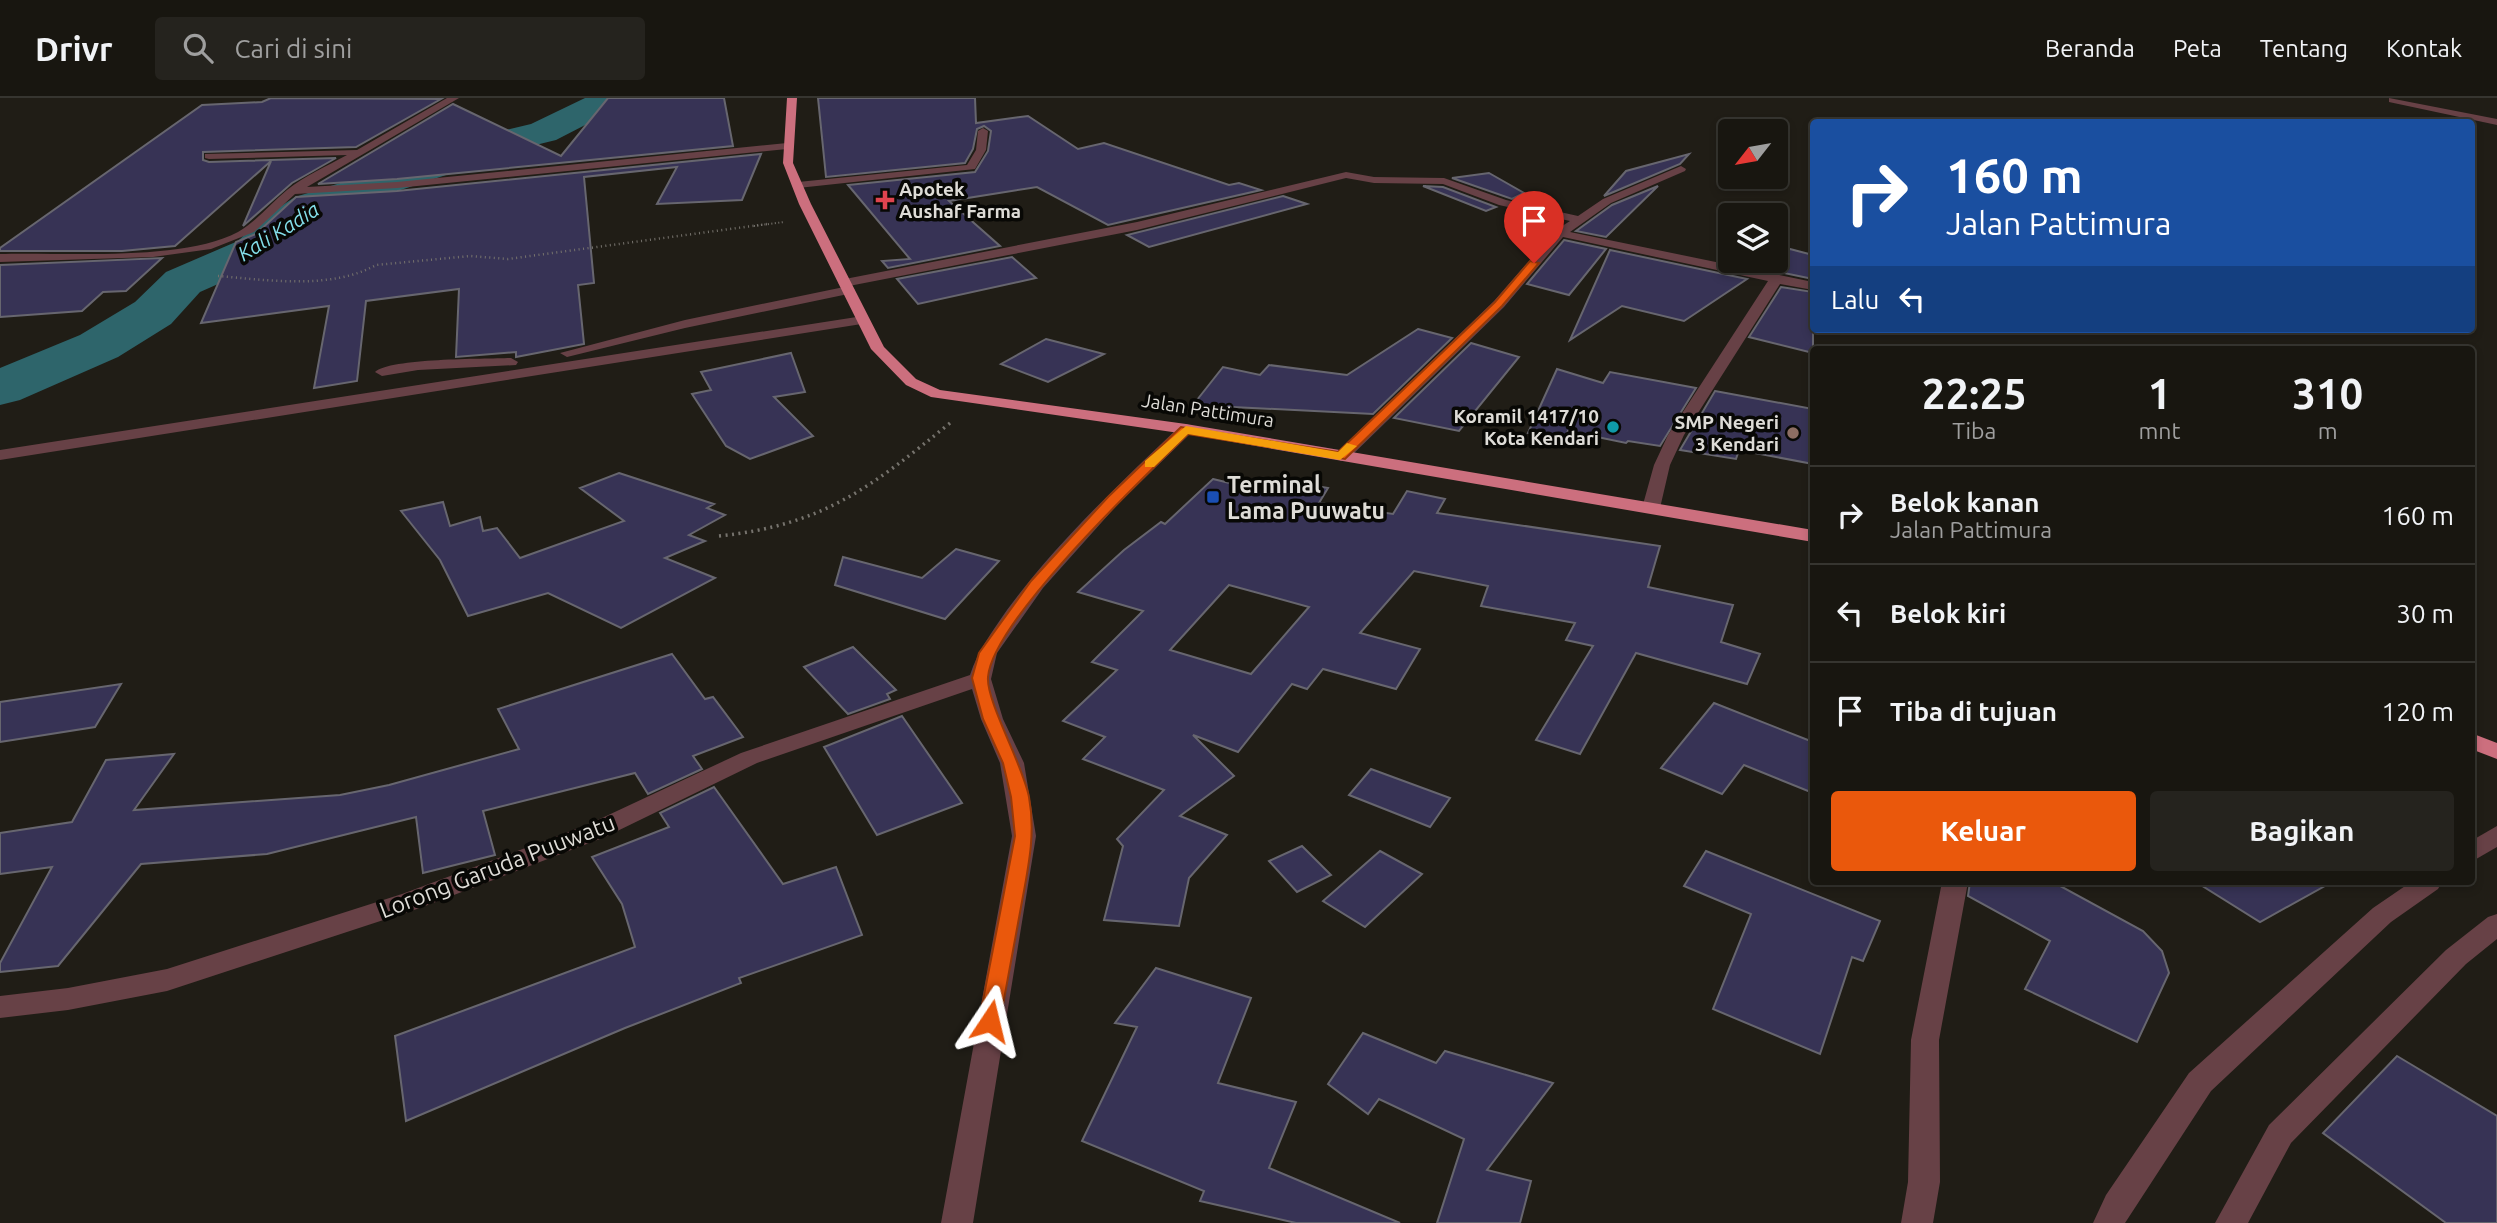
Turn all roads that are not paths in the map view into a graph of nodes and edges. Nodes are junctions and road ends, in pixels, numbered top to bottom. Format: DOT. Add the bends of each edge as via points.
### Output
graph roads {
  1 [pos="454,98"];
  2 [pos="792,98"];
  3 [pos="2392,100"];
  4 [pos="2497,122"];
  5 [pos="983,131"];
  6 [pos="787,146"];
  7 [pos="359,151"];
  8 [pos="209,156"];
  9 [pos="1681,169"];
  10 [pos="799,185"];
  11 [pos="292,191"];
  12 [pos="1580,220"];
  13 [pos="1560,233"];
  14 [pos="0,258"];
  15 [pos="1776,279"];
  16 [pos="1810,285"];
  17 [pos="846,287"];
  18 [pos="863,320"];
  19 [pos="382,372"];
  20 [pos="1186,429"];
  21 [pos="0,455"];
  22 [pos="1340,456"];
  23 [pos="1651,508"];
  24 [pos="1810,535"];
  25 [pos="980,678"];
  26 [pos="2475,742"];
  27 [pos="2497,752"];
  28 [pos="2497,835"];
  29 [pos="2475,850"];
  30 [pos="1954,885"];
  31 [pos="2426,885"];
  32 [pos="2497,924"];
  33 [pos="0,1007"];
  34 [pos="957,1223"];
  35 [pos="1917,1223"];
  36 [pos="2109,1223"];
  37 [pos="2231,1223"];
  1 -- 7 [label="street"];
  2 -- 6 [label="highway, Jalan Pattimura"];
  3 -- 4 [label="street"];
  5 -- 10 [label="street" via="981,150 971,167"];
  6 -- 10 [label="highway, Jalan Pattimura" via="788,163"];
  6 -- 11 [label="street"];
  7 -- 8 [label="street"];
  7 -- 11 [label="street"];
  9 -- 12 [label="street" via="1606,201"];
  10 -- 17 [label="highway, Jalan Pattimura"];
  11 -- 14 [label="street" via="249,230 219,243 146,252"];
  12 -- 13 [label="street"];
  12 -- 17 [label="street" via="1503,203 1444,181 1342,176 1111,232"];
  13 -- 15 [label="street"];
  13 -- 22 [label="street" via="1499,304"];
  15 -- 16 [label="street"];
  15 -- 23 [label="street" via="1676,435 1662,465"];
  17 -- 18 [label="highway, Jalan Pattimura"];
  17 -- 19 [label="street" via="534,360"];
  18 -- 20 [label="highway, Jalan Pattimura" via="878,349 911,382 936,394"];
  18 -- 21 [label="street"];
  20 -- 22 [label="highway, Jalan Pattimura"];
  20 -- 25 [label="street" via="1112,500 1036,584 987,653"];
  22 -- 23 [label="highway, Jalan Pattimura"];
  23 -- 24 [label="highway, Jalan Pattimura"];
  25 -- 33 [label="street, Lorong Garuda Puuwatu" via="749,758 596,831 387,909 167,980"];
  25 -- 34 [label="street" via="1012,763 1024,836"];
  26 -- 27 [label="highway"];
  28 -- 29 [label="street"];
  30 -- 35 [label="street" via="1925,1040 1924,1182"];
  31 -- 36 [label="street" via="2382,915 2200,1082"];
  32 -- 37 [label="street" via="2456,957 2280,1133"];
}
